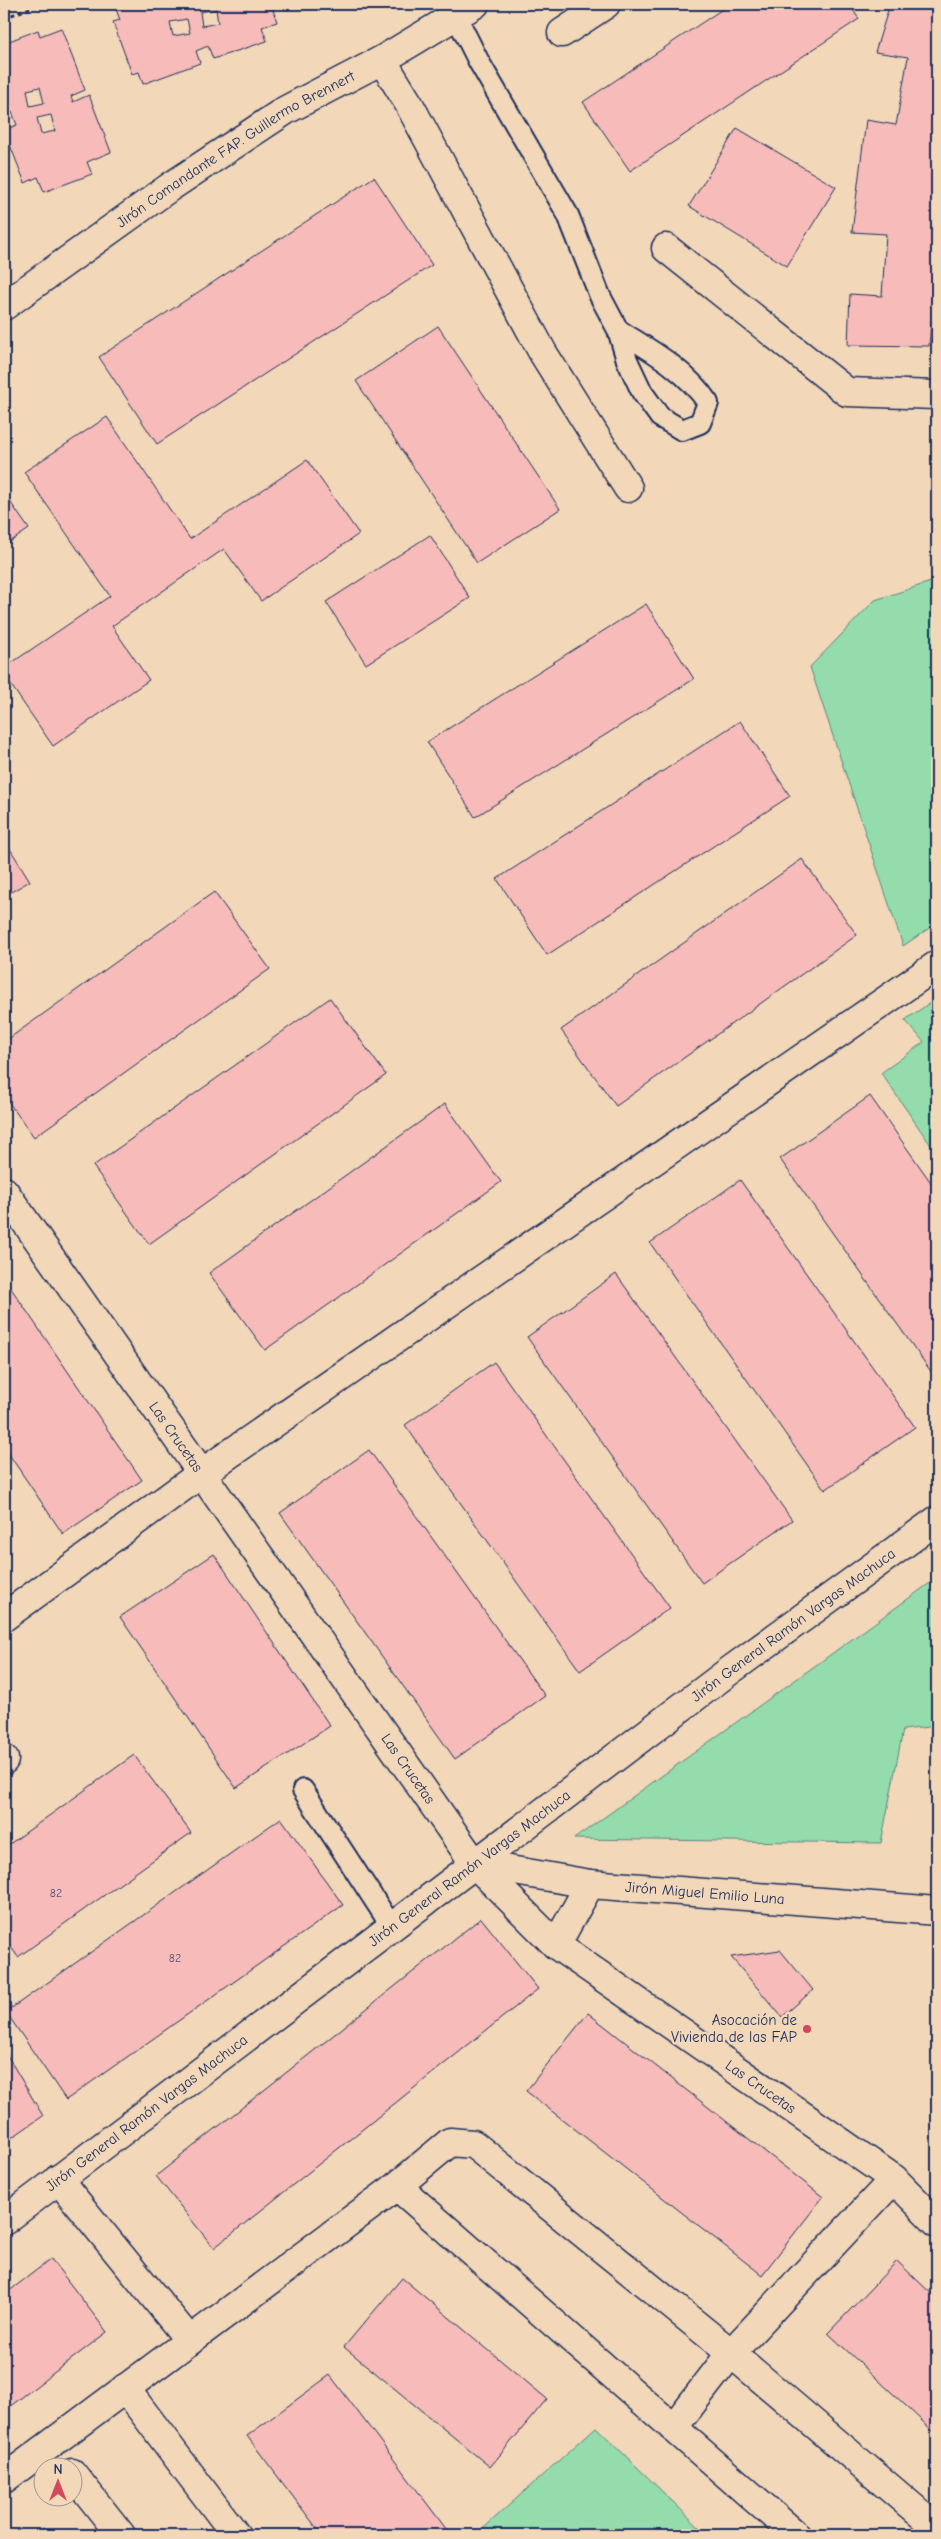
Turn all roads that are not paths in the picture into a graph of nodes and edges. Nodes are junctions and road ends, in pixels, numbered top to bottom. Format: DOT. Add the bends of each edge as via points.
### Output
graph roads {
  1 [pos="606,4"];
  2 [pos="465,10"];
  3 [pos="562,34"];
  4 [pos="382,60"];
  5 [pos="666,248"];
  6 [pos="4,306"];
  7 [pos="618,330"];
  8 [pos="937,396"];
  9 [pos="628,488"];
  10 [pos="937,964"];
  11 [pos="4,1191"];
  12 [pos="202,1473"];
  13 [pos="937,1520"];
  14 [pos="4,1617"];
  15 [pos="303,1790"];
  16 [pos="475,1864"];
  17 [pos="590,1884"];
  18 [pos="937,1911"];
  19 [pos="392,1927"];
  20 [pos="556,1945"];
  21 [pos="894,2178"];
  22 [pos="58,2179"];
  23 [pos="397,2186"];
  24 [pos="4,2221"];
  25 [pos="937,2223"];
  26 [pos="190,2340"];
  27 [pos="732,2353"];
  28 [pos="125,2388"];
  29 [pos="672,2428"];
  30 [pos="50,2444"];
  31 [pos="60,2456"];
  32 [pos="4,2479"];
  33 [pos="82,2486"];
  34 [pos="937,2528"];
  35 [pos="121,2535"];
  36 [pos="236,2535"];
  37 [pos="796,2535"];
  1 -- 3 [label="street"];
  2 -- 4 [label="street, Jirón Comandante FAP. Guillermo Brennert"];
  2 -- 7 [label="lane" via="479,62 568,215 600,296"];
  4 -- 6 [label="street, Jirón Comandante FAP. Guillermo Brennert" via="286,110 170,187"];
  4 -- 9 [label="street" via="543,352"];
  5 -- 8 [label="street" via="847,392"];
  7 -- 7 [label="lane" via="642,392 660,417 682,430 700,423 708,403 698,387 672,364"];
  10 -- 12 [label="street"];
  11 -- 12 [label="street, Las Crucetas"];
  12 -- 14 [label="street"];
  12 -- 16 [label="street, Las Crucetas"];
  13 -- 16 [label="street, Jirón General Ramón Vargas Machuca" via="728,1672"];
  15 -- 19 [label="lane"];
  16 -- 17 [label="street, Jirón Miguel Emilio Luna"];
  16 -- 19 [label="street, Jirón General Ramón Vargas Machuca"];
  16 -- 20 [label="street, Las Crucetas"];
  17 -- 18 [label="street, Jirón Miguel Emilio Luna"];
  17 -- 20 [label="street"];
  19 -- 22 [label="street, Jirón General Ramón Vargas Machuca"];
  20 -- 21 [label="street, Las Crucetas"];
  21 -- 25 [label="street, Las Crucetas"];
  21 -- 27 [label="street"];
  22 -- 24 [label="street, Jirón General Ramón Vargas Machuca"];
  22 -- 26 [label="street"];
  23 -- 26 [label="street"];
  23 -- 27 [label="street" via="450,2142 473,2144"];
  23 -- 29 [label="street"];
  26 -- 28 [label="street"];
  27 -- 29 [label="street"];
  27 -- 34 [label="street"];
  28 -- 30 [label="street"];
  28 -- 36 [label="street"];
  29 -- 37 [label="street"];
  30 -- 31 [label="street"];
  30 -- 32 [label="street"];
  33 -- 35 [label="street"];
}
